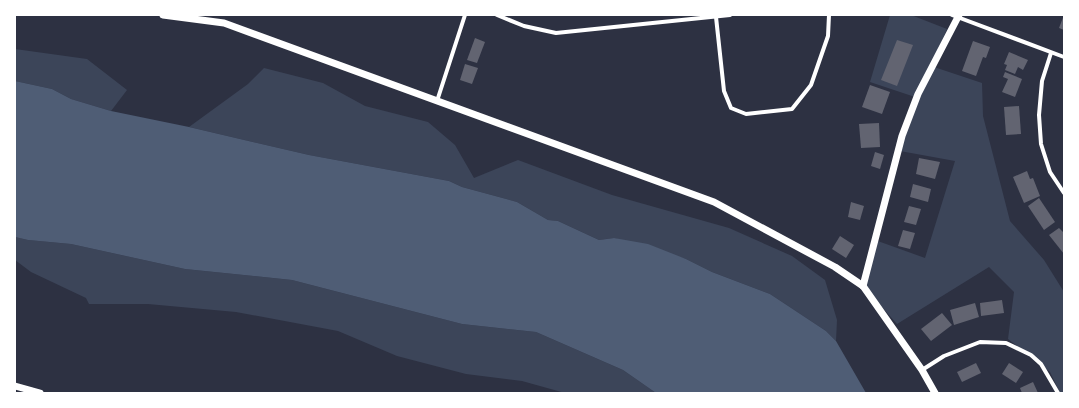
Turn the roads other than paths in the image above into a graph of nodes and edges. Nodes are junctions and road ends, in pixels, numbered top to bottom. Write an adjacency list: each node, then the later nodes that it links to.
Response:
1 (163, 15): 10 (street)
2 (465, 15): 10 (street)
3 (497, 15): 7 (street)
4 (730, 15): 7 (street)
5 (830, 15): 7 (street)
6 (956, 16): 8 (street); 12 (street)
7 (716, 17)
8 (1051, 53): 9 (street); 11 (street)
9 (1064, 57)
10 (437, 101): 12 (street)
11 (1064, 193)
12 (863, 286): 13 (street)
13 (922, 370): 17 (street); 18 (street)
14 (15, 386): 15 (street)
15 (26, 391): 16 (street)
16 (40, 393)
17 (935, 393)
18 (1058, 393)

